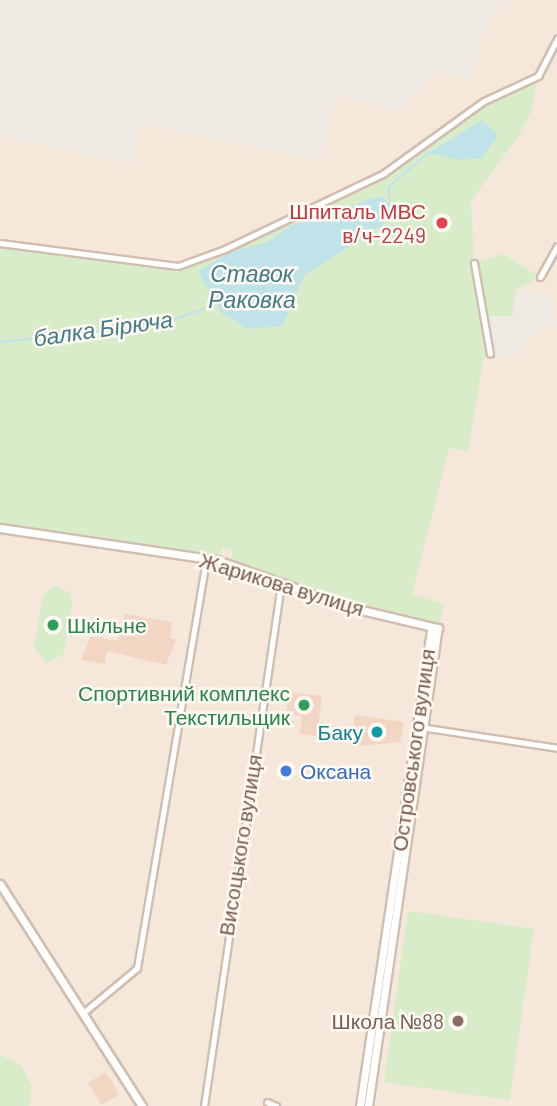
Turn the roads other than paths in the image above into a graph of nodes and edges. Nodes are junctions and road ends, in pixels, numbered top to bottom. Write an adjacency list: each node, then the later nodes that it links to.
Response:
1 (557, 39): 2 (street)
2 (0, 243)
3 (557, 246): 5 (street)
4 (474, 264): 6 (street)
5 (540, 277)
6 (490, 354)
7 (0, 528): 8 (street, Жарикова вулиця)
8 (206, 558): 9 (street, Жарикова вулиця); 14 (street)
9 (281, 584): 10 (street, Жарикова вулиця); 17 (street, Висоцького вулиця)
10 (438, 628): 11 (street, Островського вулиця); 19 (street, Островського вулиця)
11 (427, 728): 12 (street); 20 (street, Островського вулиця)
12 (557, 748)
13 (0, 884): 14 (street)
14 (83, 1013): 16 (street)
15 (267, 1102): 18 (street)
16 (142, 1106)
17 (204, 1106)
18 (276, 1106)
19 (359, 1106)
20 (368, 1106)

